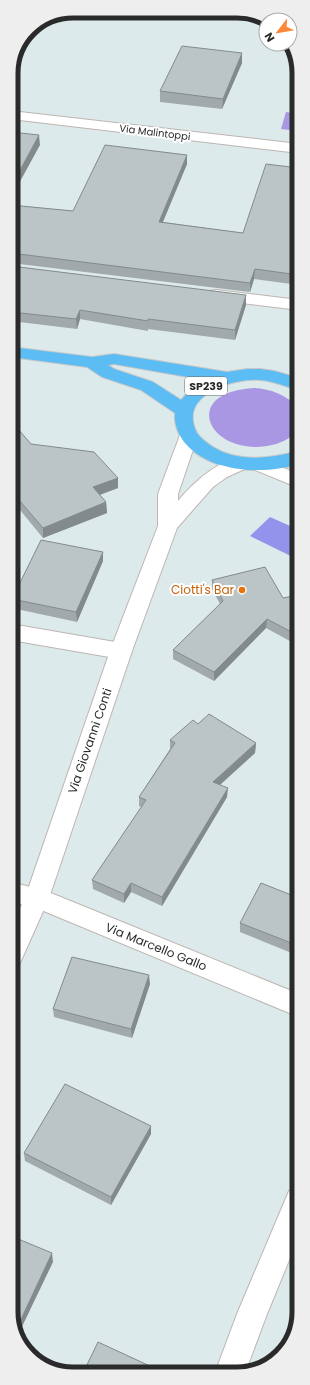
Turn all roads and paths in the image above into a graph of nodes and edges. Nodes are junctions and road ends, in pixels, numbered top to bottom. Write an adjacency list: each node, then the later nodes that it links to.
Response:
1 (18, 115): 2 (street, Via Malintoppi)
2 (292, 148)
3 (198, 292): 4 (street)
4 (292, 304)
5 (18, 353): 6 (main road, SP239)
6 (92, 362): 7 (main road, SP239); 9 (main road, SP239)
7 (228, 378): 8 (main road, SP239); 9 (main road, SP239)
8 (290, 379)
9 (185, 411): 10 (main road, SP239)
10 (190, 435): 12 (main road); 14 (street, Via Giovanni Conti)
11 (292, 459): 12 (main road)
12 (251, 464): 13 (street); 14 (street, Via Giovanni Conti)
13 (292, 479)
14 (168, 526): 16 (street, Via Giovanni Conti)
15 (18, 633): 16 (street)
16 (121, 651): 18 (street, Via Giovanni Conti)
17 (18, 894): 18 (street, Via Marcello Gallo)
18 (37, 898): 19 (street, Via Giovanni Conti); 20 (street, Via Marcello Gallo)
19 (18, 940)
20 (292, 1003)
21 (292, 1218): 22 (street)
22 (232, 1367)

